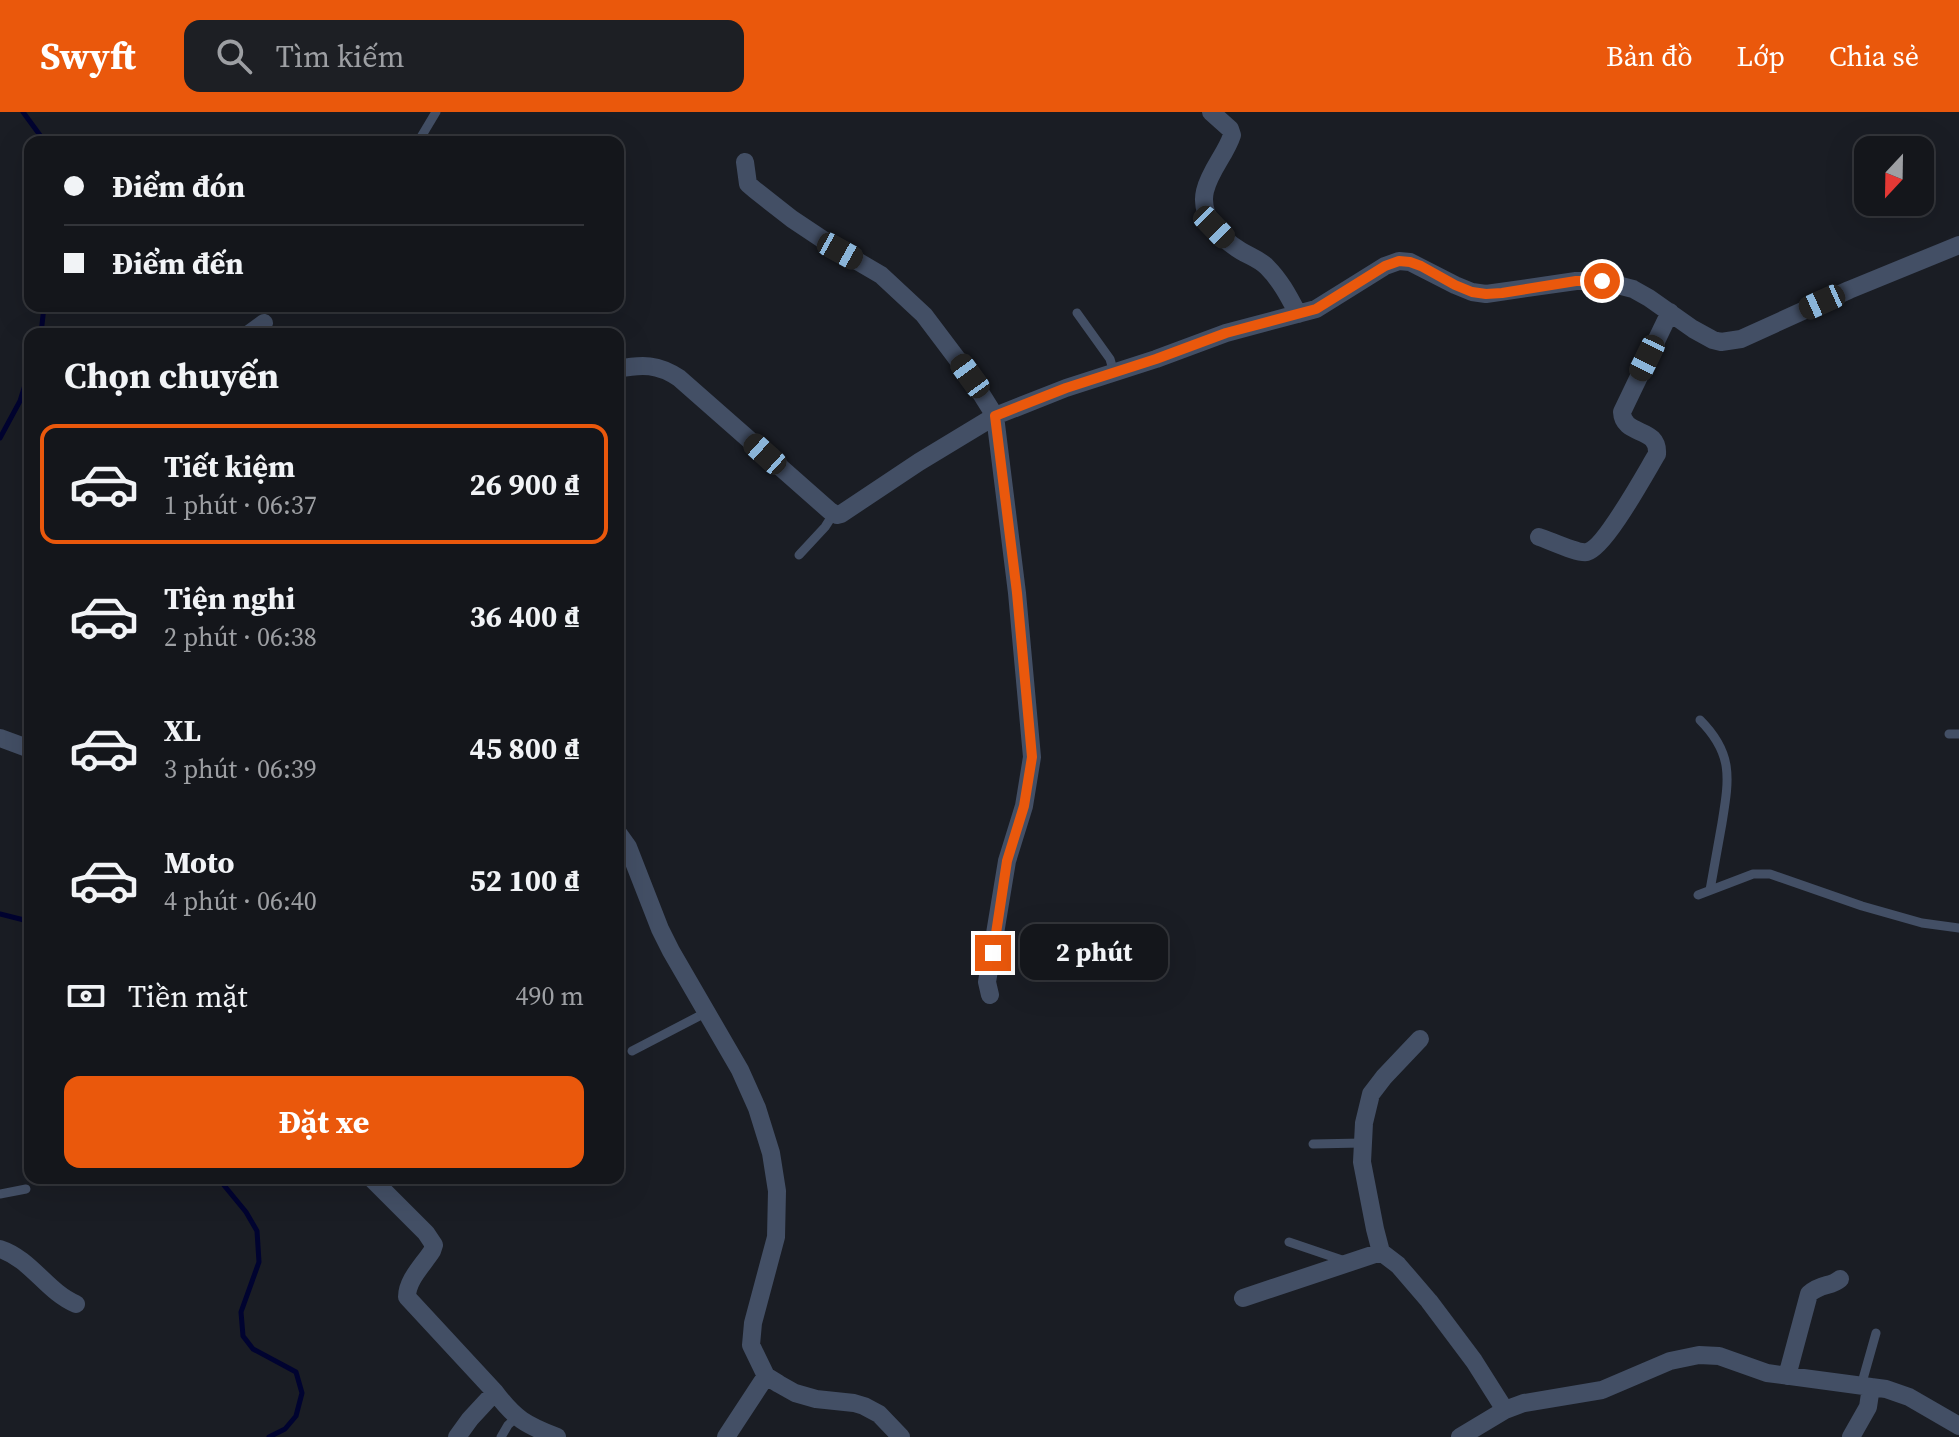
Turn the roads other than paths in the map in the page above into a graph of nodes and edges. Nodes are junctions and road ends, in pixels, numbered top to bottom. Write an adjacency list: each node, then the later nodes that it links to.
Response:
1 (436, 112): 3 (lane)
2 (1211, 112): 8 (street)
3 (422, 136)
4 (745, 162): 11 (street)
5 (1959, 245): 6 (street)
6 (1670, 312): 8 (street); 13 (street)
7 (1077, 313): 10 (lane)
8 (1298, 314): 10 (street)
9 (624, 368): 12 (street)
10 (1114, 373): 11 (street)
11 (995, 416): 12 (street); 22 (street)
12 (834, 513): 14 (lane)
13 (1539, 537)
14 (799, 555)
15 (1700, 720): 19 (lane)
16 (0, 738): 17 (street)
17 (24, 747)
18 (624, 841): 23 (street)
19 (1710, 890): 20 (lane); 21 (lane)
20 (1698, 895)
21 (1959, 928)
22 (990, 995)
23 (707, 1012): 25 (lane); 39 (street)
24 (1420, 1039): 26 (street)
25 (632, 1051)
26 (1362, 1143): 27 (lane); 33 (street)
27 (1313, 1144)
28 (377, 1184): 42 (street)
29 (26, 1189): 30 (lane)
30 (0, 1194)
31 (1289, 1242): 34 (lane)
32 (0, 1249): 37 (street)
33 (1381, 1252): 34 (street); 43 (street)
34 (1349, 1262): 36 (street)
35 (1840, 1279): 40 (street)
36 (1243, 1298)
37 (76, 1304)
38 (1876, 1333): 41 (lane)
39 (766, 1376): 46 (street); 47 (street)
40 (1787, 1376): 41 (street); 43 (street)
41 (1866, 1386): 45 (street); 53 (street)
42 (495, 1392): 44 (street); 48 (street)
43 (1505, 1410): 52 (street)
44 (517, 1417): 49 (lane); 50 (street)
45 (1959, 1426)
46 (882, 1429): 51 (street)
47 (733, 1435)
48 (457, 1437)
49 (501, 1437)
50 (557, 1437)
51 (901, 1437)
52 (1460, 1437)
53 (1851, 1437)

